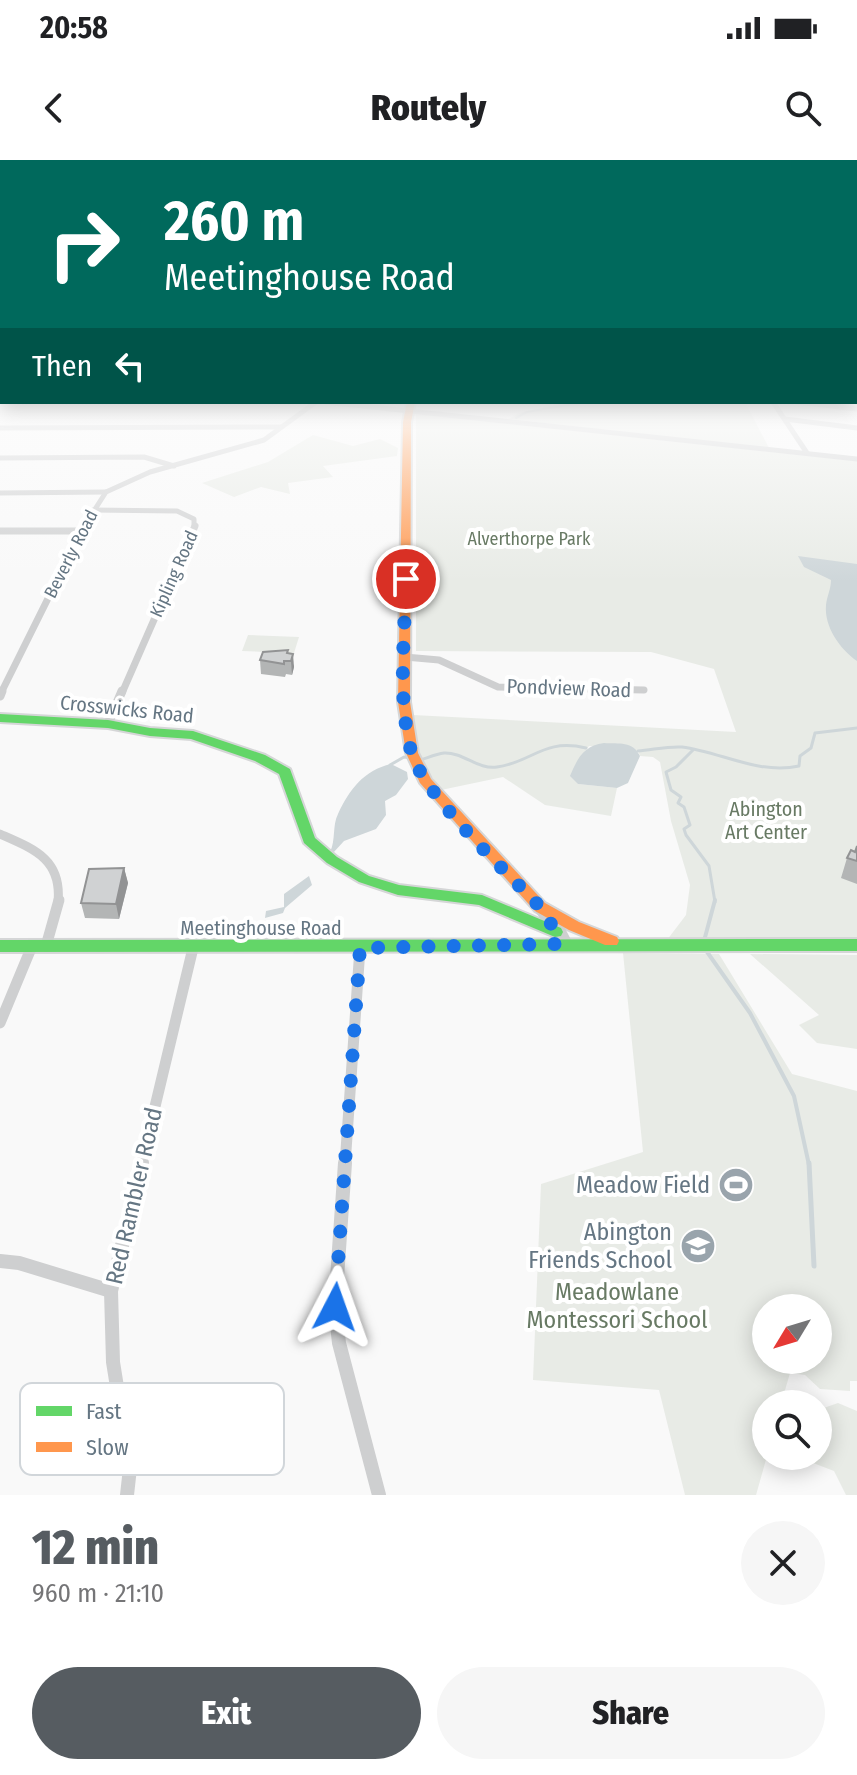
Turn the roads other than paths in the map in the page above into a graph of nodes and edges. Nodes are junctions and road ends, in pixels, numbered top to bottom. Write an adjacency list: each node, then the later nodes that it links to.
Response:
1 (101, 457): 5 (street)
2 (145, 457): 6 (street)
3 (206, 457): 6 (street, Beverly Road)
4 (409, 457): 12 (street)
5 (0, 458)
6 (174, 466): 7 (street, Beverly Road)
7 (106, 492): 8 (street); 9 (street, Beverly Road)
8 (0, 493)
9 (93, 510): 11 (street, Beverly Road); 16 (street, Kipling Road)
10 (0, 531): 11 (street)
11 (81, 531): 14 (street, Beverly Road)
12 (405, 657): 13 (street, Pondview Road); 18 (street)
13 (644, 690)
14 (0, 696)
15 (0, 718): 16 (street, Crosswicks Road)
16 (108, 724): 18 (street, Crosswicks Road)
17 (0, 834): 22 (street)
18 (553, 928): 19 (street, Crosswicks Road); 19 (street, Meetinghouse Road); 24 (street, Meetinghouse Road)
19 (623, 945): 20 (street, Meetinghouse Road)
20 (857, 945)
21 (0, 946): 22 (street, Meetinghouse Road)
22 (39, 946): 23 (street, Meetinghouse Road); 25 (street)
23 (193, 948): 24 (street, Meetinghouse Road); 27 (street, Red Rambler Road)
24 (360, 948): 31 (street)
25 (0, 1023)
26 (0, 1261): 27 (street)
27 (111, 1291): 28 (street, Red Rambler Road)
28 (116, 1383)
29 (129, 1475): 30 (street, Red Rambler Road)
30 (127, 1495)
31 (379, 1495)

